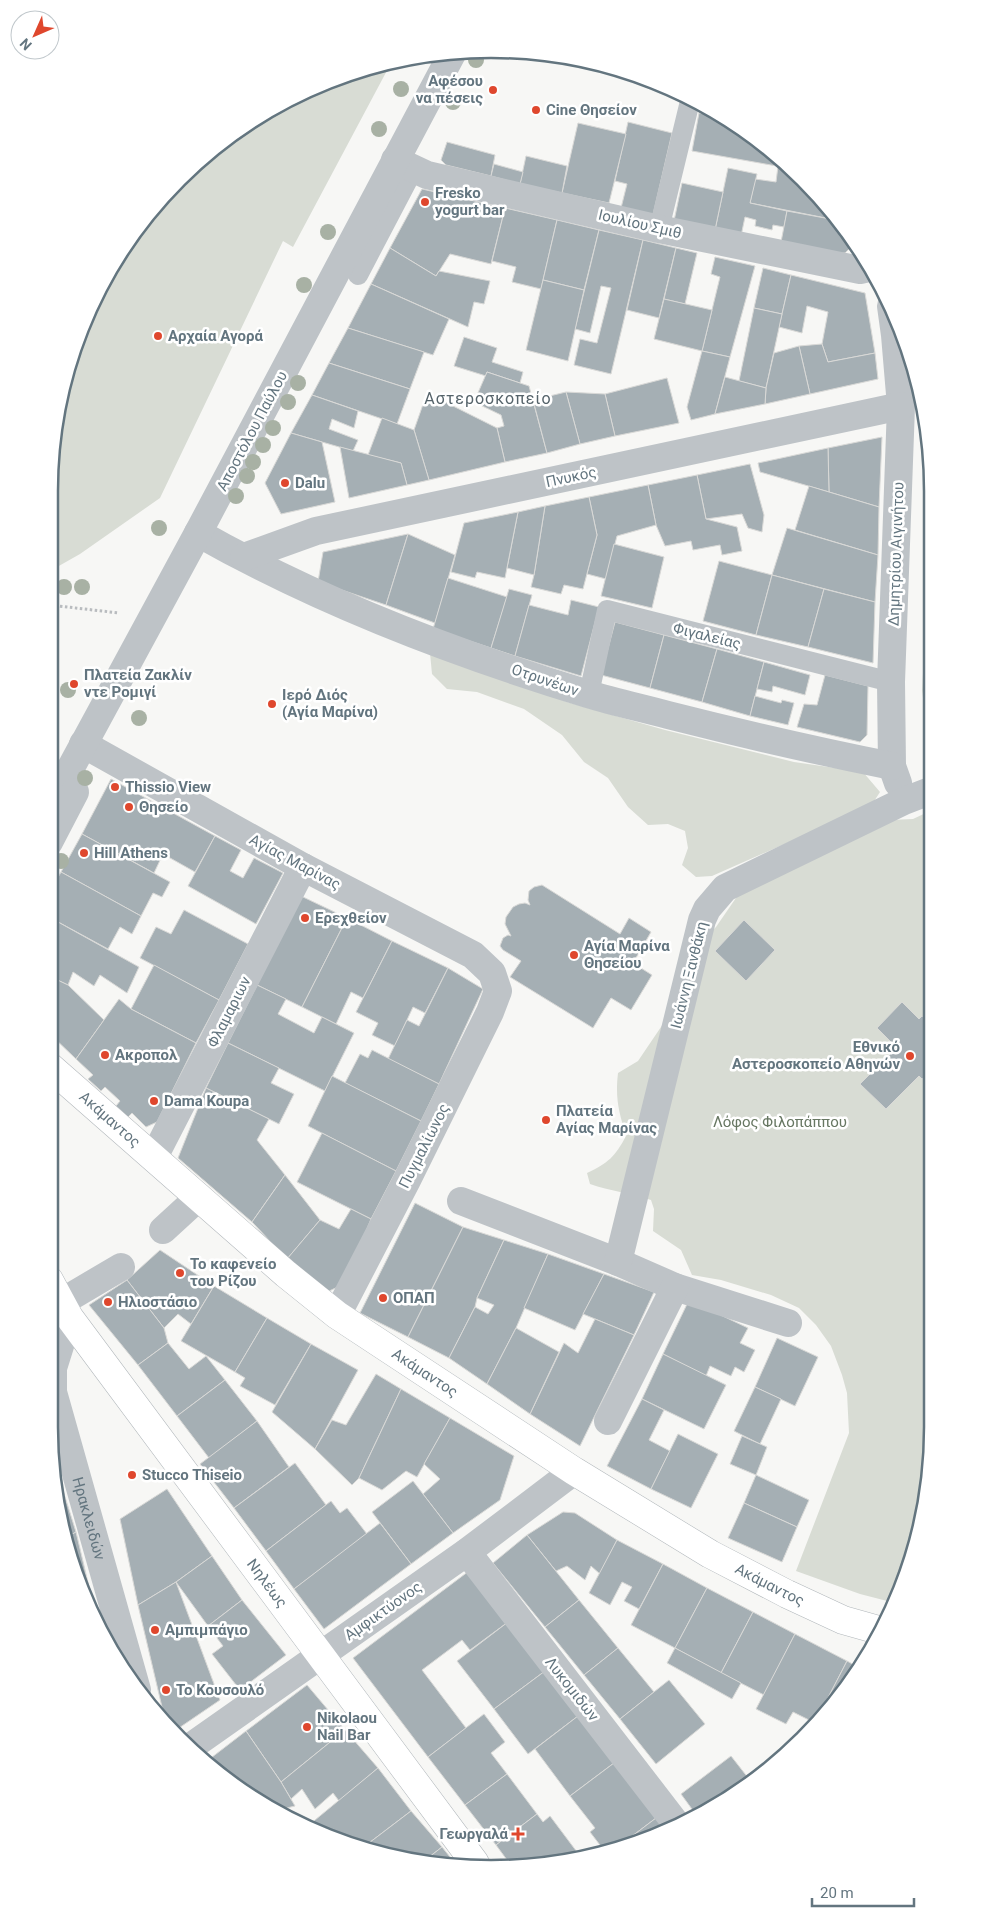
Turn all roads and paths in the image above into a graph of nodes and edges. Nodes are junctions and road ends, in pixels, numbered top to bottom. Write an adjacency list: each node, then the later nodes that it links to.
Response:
1 (450, 59): 3 (street, Αποστόλου Παύλου)
2 (689, 105): 4 (lane)
3 (405, 164): 4 (street, Ιουλίου Σμιθ); 6 (lane); 9 (street, Αποστόλου Παύλου)
4 (659, 229): 5 (street, Ιουλίου Σμιθ)
5 (863, 269)
6 (358, 275)
7 (895, 334): 8 (street, Δημητρίου Αιγινήτου)
8 (901, 406): 10 (street, Πνυκός); 13 (street, Δημητρίου Αιγινήτου)
9 (207, 538): 10 (street, Οτρυνέων); 12 (street, Αποστόλου Παύλου); 15 (street, Αποστόλου Παύλου)
10 (244, 557): 14 (street, Οτρυνέων)
11 (58, 606): 12 (path)
12 (151, 621): 15 (street, Αποστόλου Παύλου)
13 (891, 682): 14 (lane, Φιγαλείας); 16 (street, Δημητρίου Αιγινήτου)
14 (589, 694): 16 (street, Οτρυνέων)
15 (89, 748): 18 (street, Αποστόλου Παύλου); 20 (street, Αποστόλου Παύλου); 21 (street, Αγίας Μαρίνας)
16 (892, 766): 19 (street, Δημητρίου Αιγινήτου)
17 (924, 793): 19 (street, Ιωάννη Ξανθάκη)
18 (58, 794)
19 (904, 801): 28 (street, Ιωάννη Ξανθάκη)
20 (58, 821)
21 (303, 867): 22 (street, Αγίας Μαρίνας); 24 (street, Φλαμαριων)
22 (492, 973): 32 (street, Πυγμαλίωνος)
23 (58, 1074): 24 (street, Ακάμαντος)
24 (154, 1157): 25 (street, Ακάμαντος)
25 (199, 1197): 27 (street); 32 (street, Ακάμαντος)
26 (461, 1201): 28 (street)
27 (163, 1230)
28 (618, 1262): 30 (street)
29 (121, 1267): 31 (street)
30 (675, 1287): 34 (street); 36 (street)
31 (60, 1300): 33 (street, Ηρακλειδών); 42 (street, Νηλέως)
32 (337, 1316): 37 (street, Ακάμαντος)
33 (58, 1319)
34 (788, 1323)
35 (58, 1410): 43 (street, Ηρακλειδών)
36 (608, 1421)
37 (574, 1471): 38 (street, Αμφικτύονος); 39 (street, Ακάμαντος)
38 (467, 1552): 42 (street, Αμφικτύονος); 45 (street, Λυκομιδών)
39 (843, 1620): 40 (street, Ακάμαντος); 41 (street, Ακάμαντος)
40 (874, 1629)
41 (871, 1634)
42 (321, 1655): 44 (street, Αμφικτύονος); 46 (street, Νηλέως)
43 (131, 1667)
44 (195, 1744)
45 (674, 1820)
46 (473, 1860)

